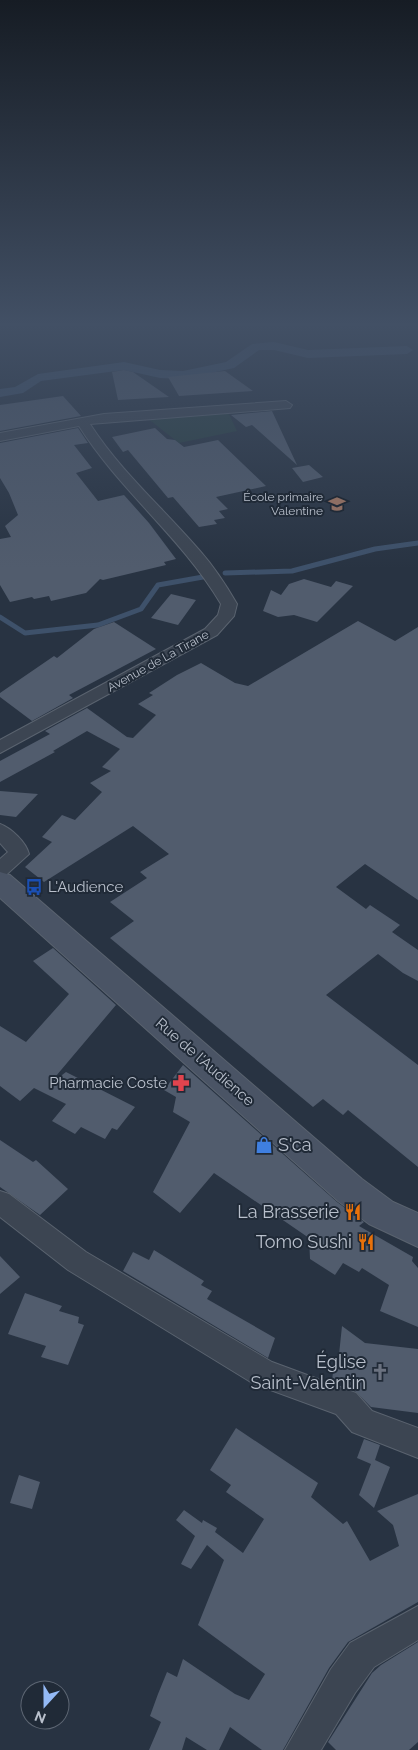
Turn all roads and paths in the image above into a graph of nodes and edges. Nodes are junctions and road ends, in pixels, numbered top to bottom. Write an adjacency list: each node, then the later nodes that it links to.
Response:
1 (277, 406): 2 (street)
2 (82, 421): 3 (street); 4 (street, Avenue de La Tirane)
3 (0, 437)
4 (0, 747)
5 (0, 831): 6 (street)
6 (0, 869)
7 (0, 882): 9 (street, Rue de l'Audience)
8 (0, 1202): 10 (street)
9 (418, 1231)
10 (418, 1443)
11 (418, 1622): 12 (street)
12 (305, 1749)

